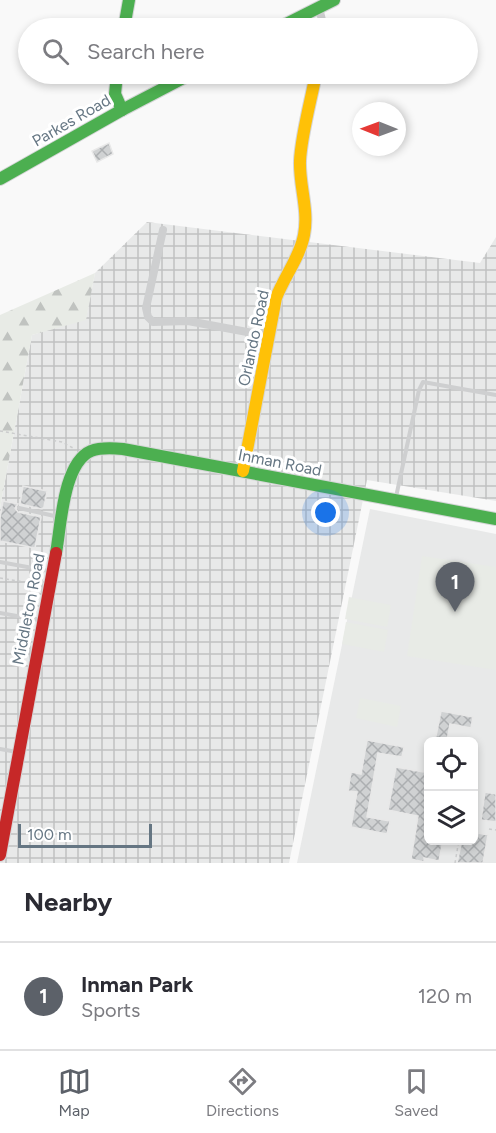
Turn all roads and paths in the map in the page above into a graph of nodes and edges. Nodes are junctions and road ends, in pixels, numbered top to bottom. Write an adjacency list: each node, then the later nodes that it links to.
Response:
1 (126, 0): 4 (street)
2 (334, 0): 3 (street)
3 (319, 8): 5 (street); 6 (street)
4 (125, 18)
5 (298, 18)
6 (322, 18)
7 (116, 84): 10 (street)
8 (172, 84): 10 (street, Parkes Road)
9 (314, 84): 13 (street, Orlando Road)
10 (122, 110): 11 (street, Parkes Road)
11 (0, 179)
12 (163, 230): 13 (street)
13 (268, 336): 17 (street, Orlando Road)
14 (496, 394): 19 (lane)
15 (0, 431): 16 (path)
16 (73, 448)
17 (243, 471): 18 (street, Inman Road); 19 (street, Inman Road)
18 (70, 475): 21 (street, Middleton Road)
19 (395, 500): 22 (street, Inman Road)
20 (19, 508): 21 (lane)
21 (62, 518): 24 (street, Middleton Road)
22 (496, 519)
23 (0, 562): 24 (lane)
24 (52, 572): 28 (street, Middleton Road)
25 (0, 578): 26 (path)
26 (30, 584)
27 (0, 614): 28 (lane)
28 (43, 621): 30 (street, Middleton Road)
29 (0, 749): 30 (lane)
30 (18, 753): 31 (street, Middleton Road)
31 (3, 817): 35 (street, Middleton Road)
32 (489, 829): 33 (path)
33 (496, 830)
34 (458, 845): 36 (path)
35 (0, 855)
36 (455, 863)

